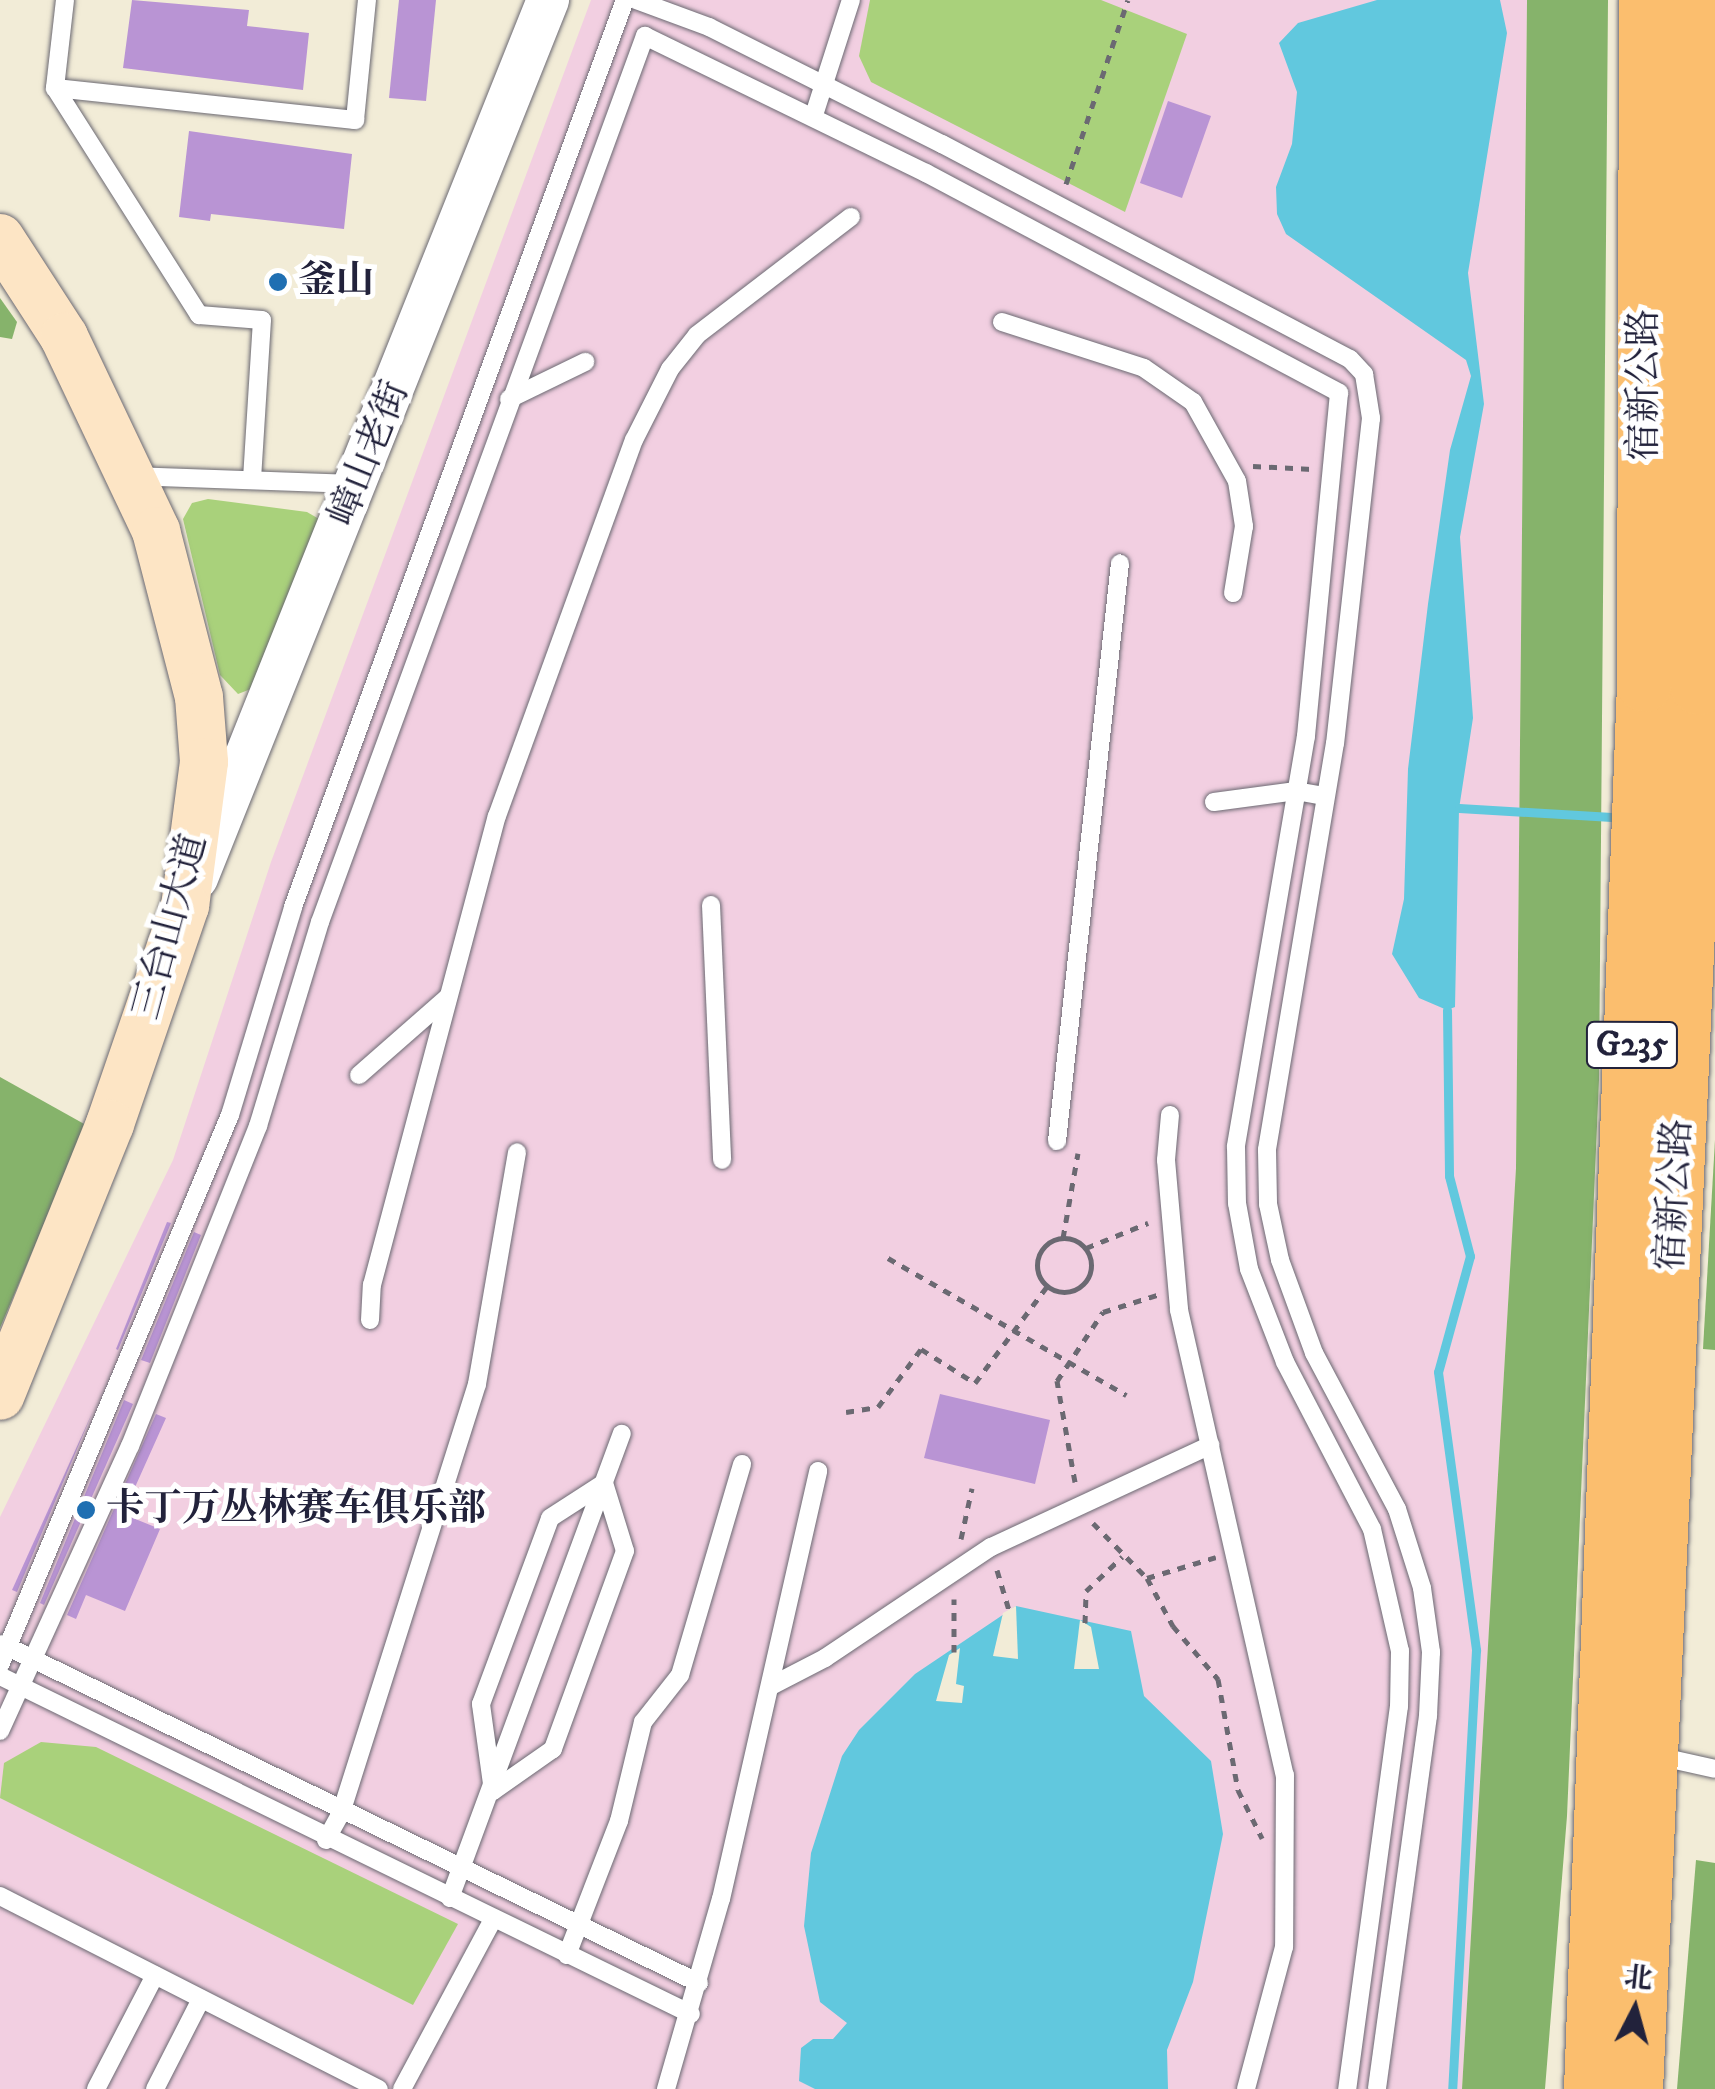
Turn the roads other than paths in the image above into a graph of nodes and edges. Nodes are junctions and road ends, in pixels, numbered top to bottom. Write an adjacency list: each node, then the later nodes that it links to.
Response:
1 (65, 0): 10 (lane)
2 (368, 0): 10 (lane)
3 (548, 0): 19 (street, 嶂山老街)
4 (625, 0): 41 (lane)
5 (636, 0): 9 (lane)
6 (851, 0): 9 (lane)
7 (1646, 0): 71 (highway, 宿新公路 / G235)
8 (1701, 0): 20 (highway, 宿新公路 / G235)
9 (824, 85): 11 (lane); 24 (lane)
10 (56, 88): 18 (lane)
11 (814, 115): 16 (lane); 23 (lane)
12 (851, 217): 28 (lane)
13 (0, 238): 17 (main road, 三台山大道)
14 (1002, 322): 22 (lane)
15 (585, 362): 16 (lane)
16 (510, 399): 42 (lane)
17 (132, 476): 18 (lane); 27 (main road, 三台山大道)
18 (252, 478): 19 (lane)
19 (359, 484): 27 (street, 嶂山老街)
20 (1707, 520): 48 (highway, 宿新公路 / G235)
21 (1120, 564): 31 (lane)
22 (1233, 593)
23 (1296, 791): 24 (lane); 25 (lane); 69 (lane)
24 (1325, 796): 70 (lane)
25 (1214, 802)
26 (711, 905): 33 (lane)
27 (185, 906): 35 (main road, 三台山大道)
28 (448, 997): 29 (lane); 34 (lane)
29 (359, 1075)
30 (1170, 1115): 37 (lane)
31 (1057, 1141)
32 (518, 1152): 51 (lane)
33 (722, 1160)
34 (370, 1320)
35 (0, 1396)
36 (622, 1434): 40 (lane)
37 (1212, 1445): 45 (lane); 68 (lane)
38 (742, 1464): 57 (lane)
39 (818, 1471): 45 (lane)
40 (604, 1483): 50 (lane); 50 (lane); 50 (lane)
41 (4, 1645): 42 (lane); 43 (lane)
42 (36, 1661): 46 (lane); 51 (lane)
43 (0, 1665)
44 (0, 1676): 46 (lane)
45 (771, 1686): 60 (lane)
46 (22, 1687): 47 (lane); 52 (lane)
47 (0, 1731)
48 (1650, 1754): 49 (lane); 72 (highway, 宿新公路 / G235)
49 (1715, 1769)
50 (493, 1791): 53 (lane)
51 (341, 1814): 52 (lane); 53 (lane)
52 (326, 1840): 54 (lane)
53 (464, 1872): 54 (lane); 57 (lane)
54 (450, 1898): 56 (lane)
55 (2, 1902): 59 (lane)
56 (493, 1919): 58 (lane); 66 (lane)
57 (579, 1926): 58 (lane); 60 (lane)
58 (567, 1955): 62 (lane)
59 (155, 1975): 61 (lane); 63 (lane)
60 (698, 1983): 62 (lane)
61 (201, 1998): 64 (lane); 65 (lane)
62 (690, 2014): 67 (lane)
63 (96, 2089)
64 (155, 2089)
65 (379, 2089)
66 (402, 2089)
67 (666, 2089)
68 (1246, 2089)
69 (1347, 2089)
70 (1377, 2089)
71 (1591, 2089)
72 (1635, 2089)

